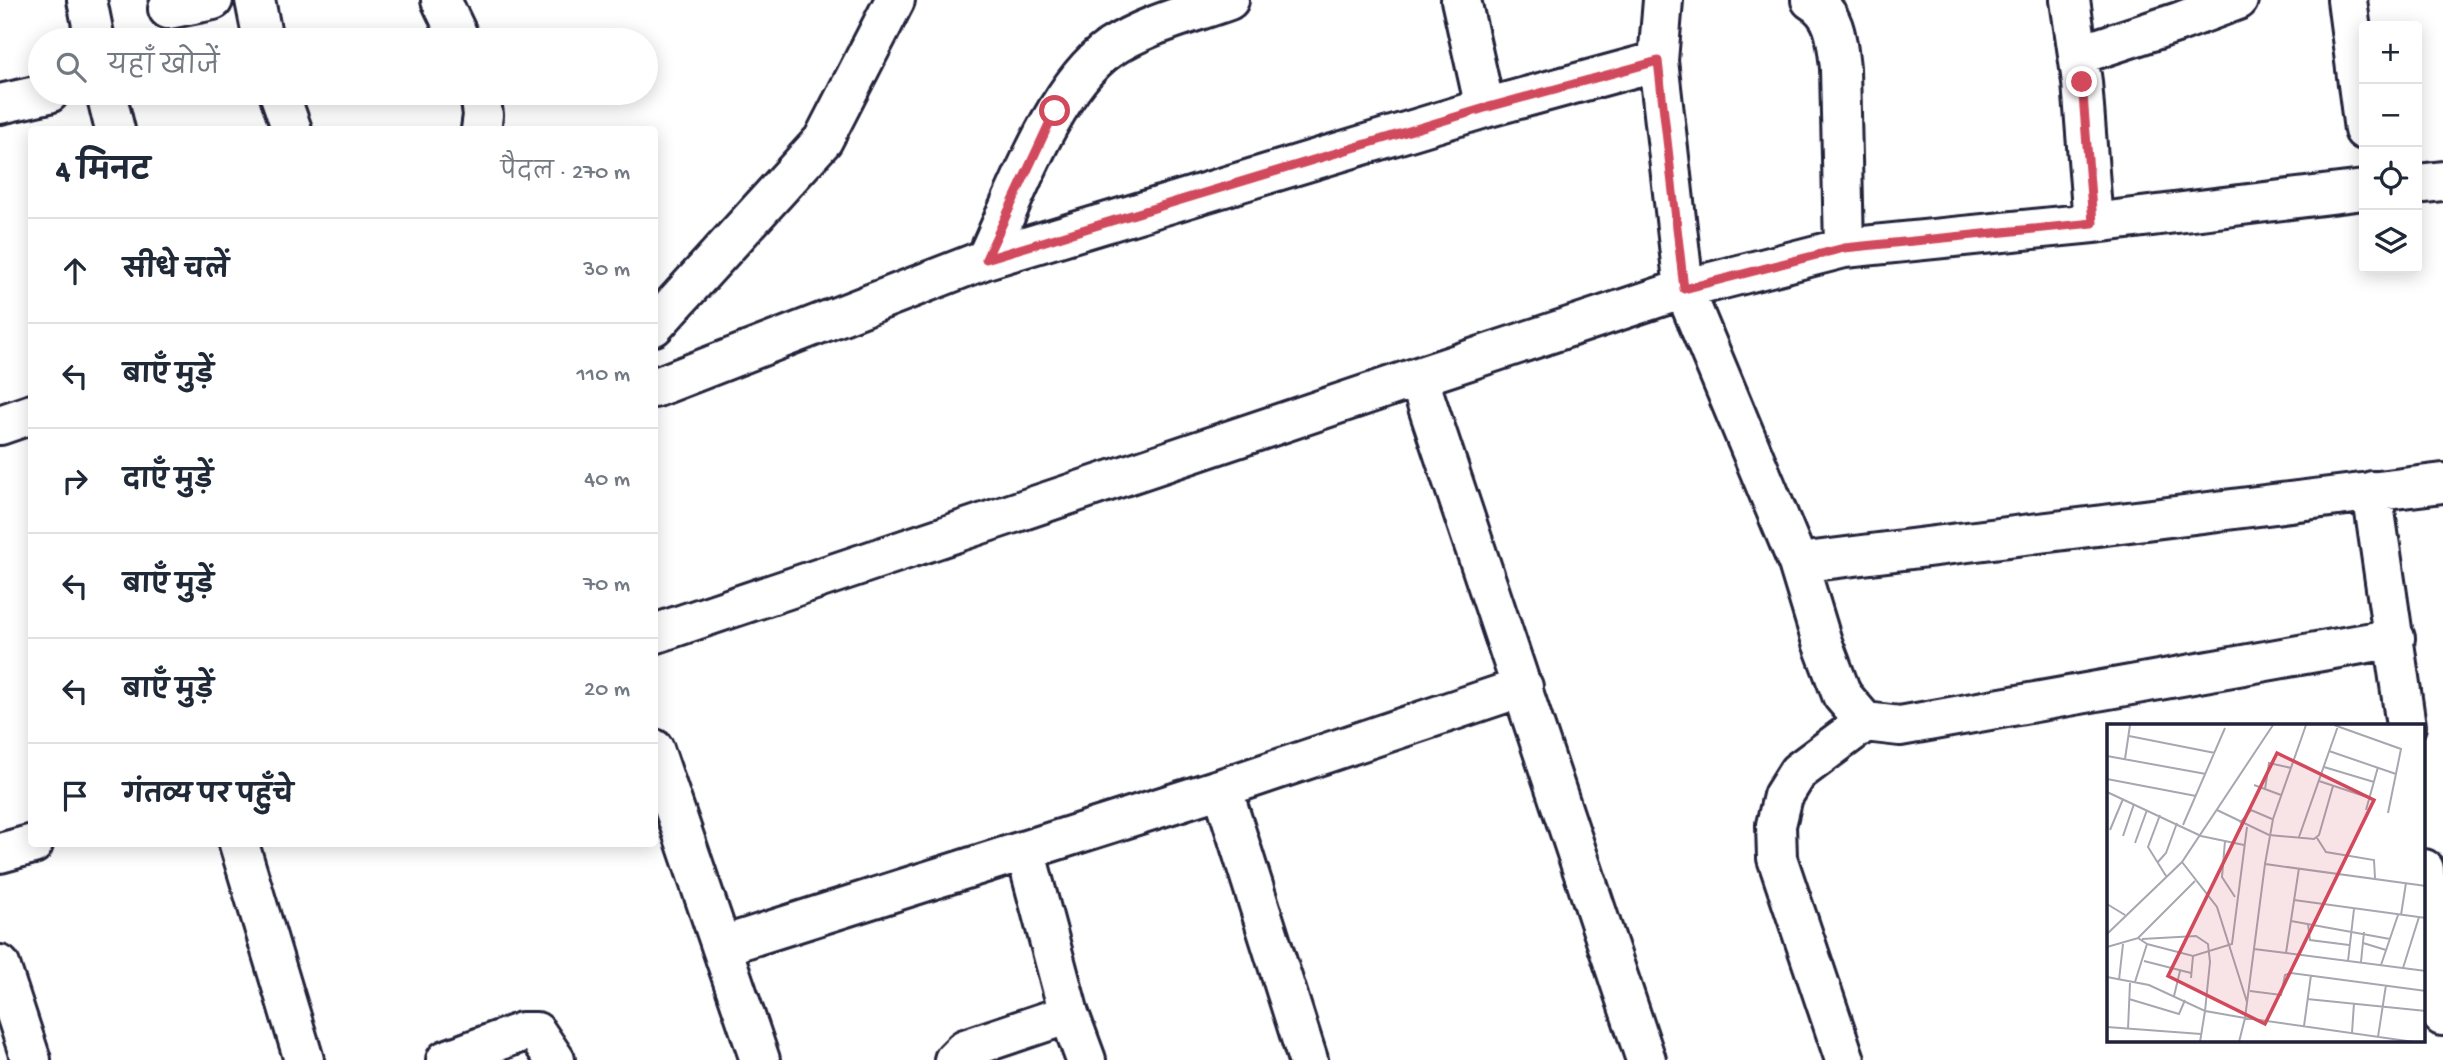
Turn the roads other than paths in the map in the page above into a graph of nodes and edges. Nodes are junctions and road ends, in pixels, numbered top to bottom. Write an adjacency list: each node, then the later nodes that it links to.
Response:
1 (87, 0): 14 (street)
2 (213, 0): 13 (street)
3 (255, 0): 15 (street)
4 (441, 0): 16 (street)
5 (895, 0): 36 (street)
6 (1229, 0): 34 (street)
7 (1461, 0): 25 (street)
8 (1663, 0): 18 (street)
9 (1811, 0): 33 (street)
10 (2070, 0): 17 (street)
11 (2238, 0): 17 (street)
12 (2347, 0): 19 (street)
13 (168, 9)
14 (93, 28)
15 (261, 28)
16 (454, 28)
17 (2078, 55): 32 (street)
18 (1658, 61): 25 (street); 35 (street)
19 (2359, 92)
20 (28, 98): 21 (street)
21 (0, 104)
22 (109, 105): 26 (street)
23 (283, 105): 27 (street)
24 (482, 105): 28 (street)
25 (1485, 108): 34 (street)
26 (113, 126)
27 (291, 126)
28 (482, 126)
29 (2443, 181): 30 (street)
30 (2422, 183)
31 (2359, 191): 32 (street)
32 (2093, 223): 33 (street)
33 (1844, 248): 35 (street)
34 (986, 259): 38 (street)
35 (1684, 289): 37 (street); 43 (street)
36 (658, 322)
37 (1418, 377): 44 (street); 46 (street)
38 (658, 386)
39 (28, 415): 40 (street)
40 (0, 425)
41 (2443, 483): 42 (street)
42 (2372, 491): 43 (street); 45 (street)
43 (1798, 563): 47 (street)
44 (658, 633)
45 (2395, 638): 47 (street); 48 (street)
46 (1523, 687): 50 (street); 68 (street)
47 (1865, 722): 69 (street)
48 (2406, 724)
49 (658, 761): 56 (street)
50 (1222, 789): 53 (street); 67 (street)
51 (28, 845): 54 (street)
52 (240, 847): 61 (street)
53 (1025, 850): 56 (street); 58 (street)
54 (0, 853)
55 (2426, 884): 59 (street)
56 (722, 946): 64 (street)
57 (0, 965): 60 (street)
58 (1069, 1014): 65 (street); 66 (street)
59 (2443, 1016)
60 (31, 1060)
61 (304, 1060)
62 (446, 1060): 63 (street)
63 (555, 1060)
64 (760, 1060)
65 (954, 1060)
66 (1086, 1060)
67 (1308, 1060)
68 (1646, 1060)
69 (1845, 1060)

